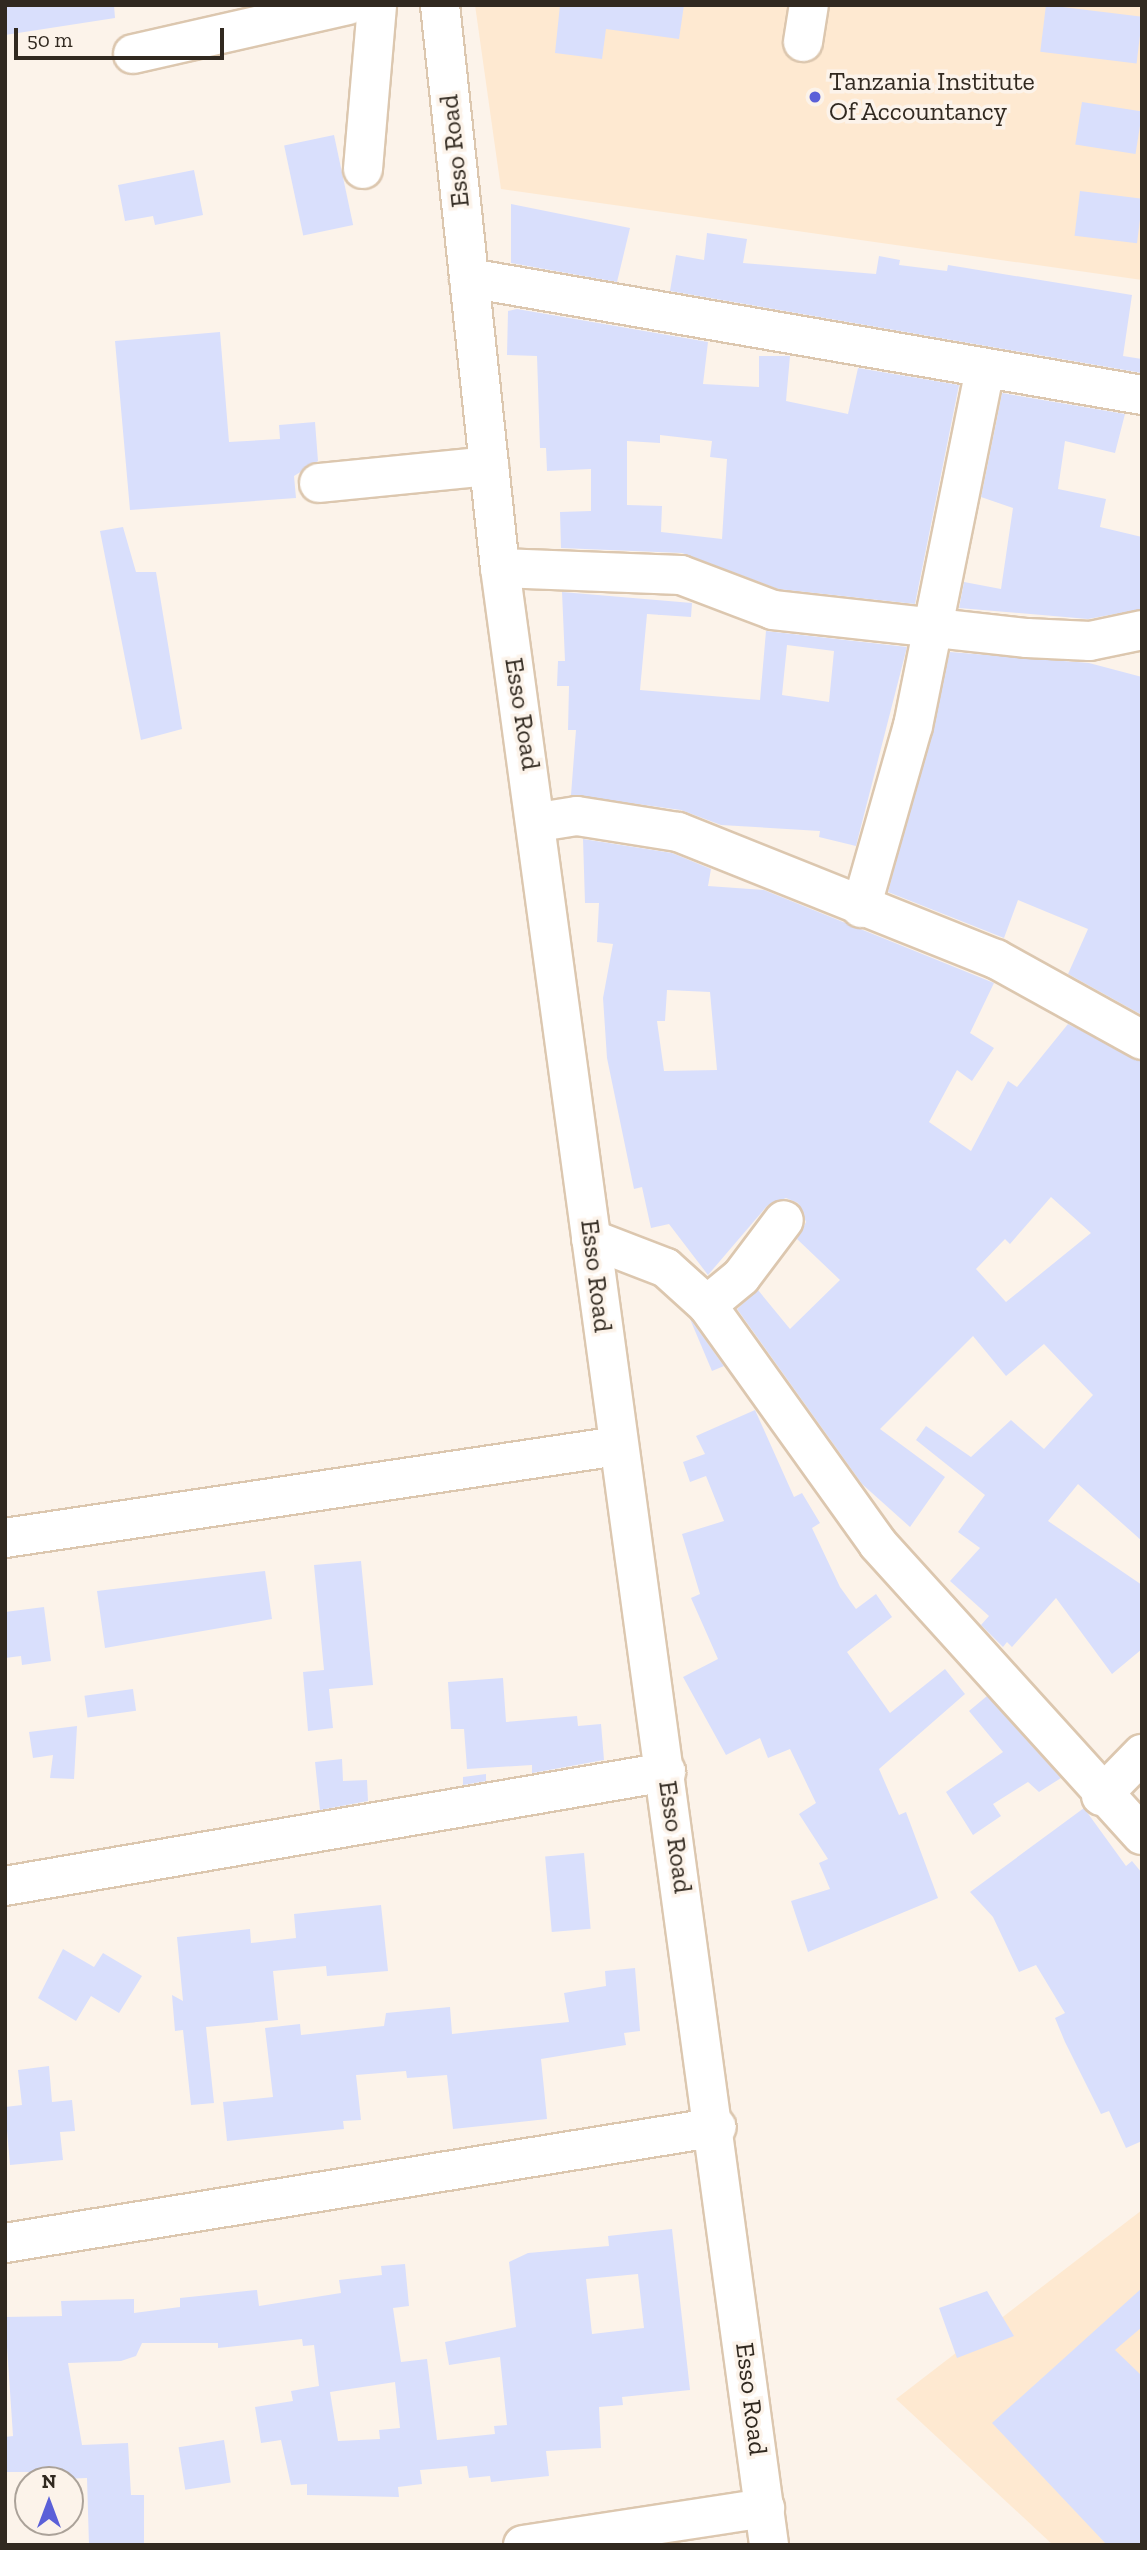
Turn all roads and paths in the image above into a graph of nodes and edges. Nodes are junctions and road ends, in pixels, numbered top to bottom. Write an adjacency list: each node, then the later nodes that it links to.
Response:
1 (348, 5): 4 (street)
2 (377, 5): 5 (street)
3 (440, 5): 6 (street, Esso Road)
4 (132, 54)
5 (363, 169)
6 (469, 278): 7 (street); 9 (street, Esso Road)
7 (985, 369): 8 (street); 12 (street)
8 (1142, 395)
9 (489, 466): 10 (street); 11 (street, Esso Road)
10 (319, 482)
11 (500, 568): 12 (street); 14 (street, Esso Road)
12 (935, 624): 13 (street); 15 (street)
13 (1142, 630)
14 (539, 822): 15 (street); 18 (street, Esso Road)
15 (861, 908): 16 (street)
16 (1142, 1040)
17 (783, 1220): 19 (street)
18 (591, 1239): 19 (street); 20 (street, Esso Road)
19 (706, 1305): 24 (street)
20 (618, 1446): 21 (street); 23 (street, Esso Road)
21 (5, 1538)
22 (1142, 1754): 24 (street)
23 (666, 1772): 26 (street); 27 (street, Esso Road)
24 (1101, 1796): 25 (street)
25 (1142, 1835)
26 (5, 1886)
27 (717, 2127): 28 (street); 29 (street, Esso Road)
28 (5, 2243)
29 (767, 2526): 30 (street)
30 (523, 2545)

